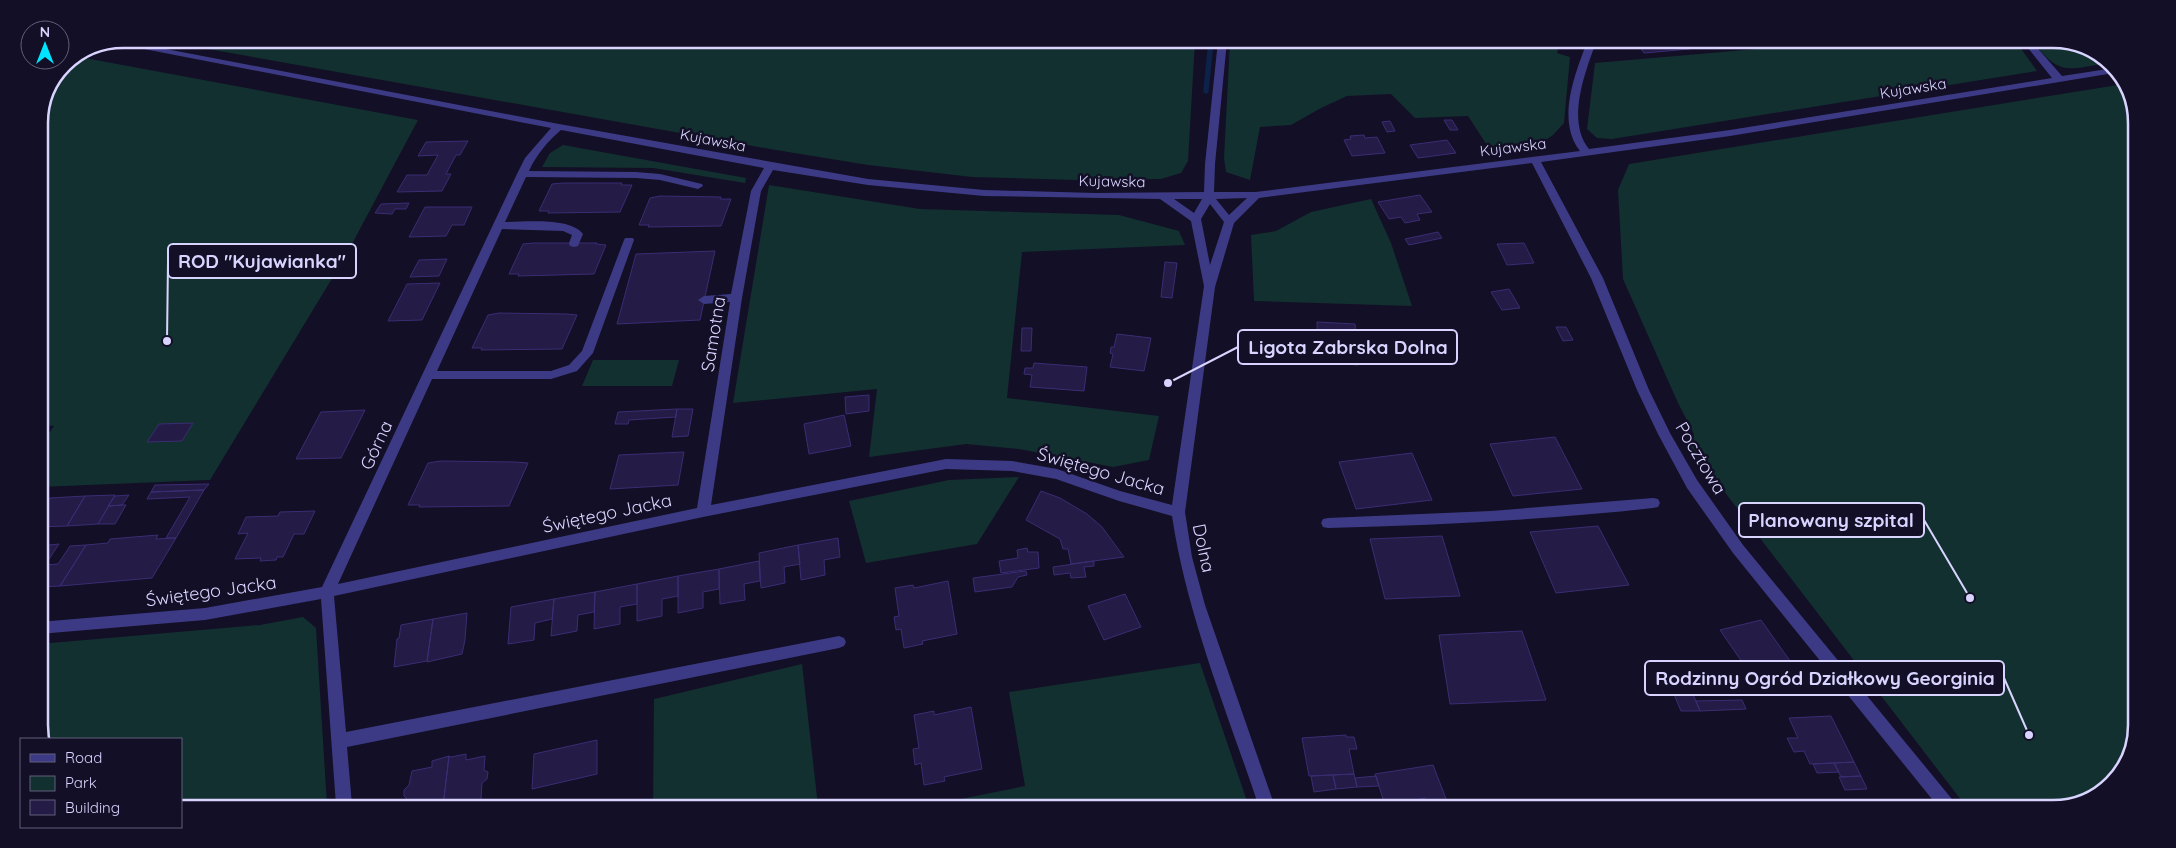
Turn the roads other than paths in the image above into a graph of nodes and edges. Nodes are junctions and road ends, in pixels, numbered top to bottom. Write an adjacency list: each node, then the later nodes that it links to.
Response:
1 (148, 48): 7 (street, Kujawska)
2 (1221, 48): 15 (street)
3 (1590, 48): 8 (street)
4 (2032, 48): 6 (street)
5 (2107, 71): 6 (street, Kujawska)
6 (2059, 79): 8 (street, Kujawska)
7 (559, 127): 10 (street, Kujawska); 11 (street, Górna)
8 (1587, 153): 9 (street, Kujawska)
9 (1535, 160): 13 (street, Kujawska); 35 (street, Pocztowa)
10 (770, 166): 14 (street, Kujawska); 22 (street, Samotna)
11 (522, 174): 12 (street); 18 (street, Górna)
12 (698, 186)
13 (1256, 194): 15 (street, Kujawska); 17 (street, Dolna)
14 (1163, 196): 15 (street, Kujawska); 16 (street)
15 (1210, 196): 16 (street); 17 (street)
16 (1196, 219): 21 (street, Dolna)
17 (1229, 222): 21 (street, Dolna)
18 (498, 226): 20 (street); 24 (street, Górna)
19 (629, 240): 24 (street)
20 (574, 242)
21 (1209, 287): 27 (street, Dolna)
22 (736, 298): 23 (street); 26 (street, Samotna)
23 (704, 300)
24 (428, 374): 29 (street, Górna)
25 (1653, 503): 28 (street)
26 (703, 512): 27 (street, Świętego Jacka); 29 (street, Świętego Jacka)
27 (1178, 512): 34 (street, Dolna)
28 (1328, 523)
29 (327, 592): 30 (street, Świętego Jacka); 32 (street, Górna)
30 (48, 627)
31 (839, 642): 32 (street)
32 (339, 741): 33 (street, Górna)
33 (344, 800)
34 (1265, 800)
35 (1943, 800)

